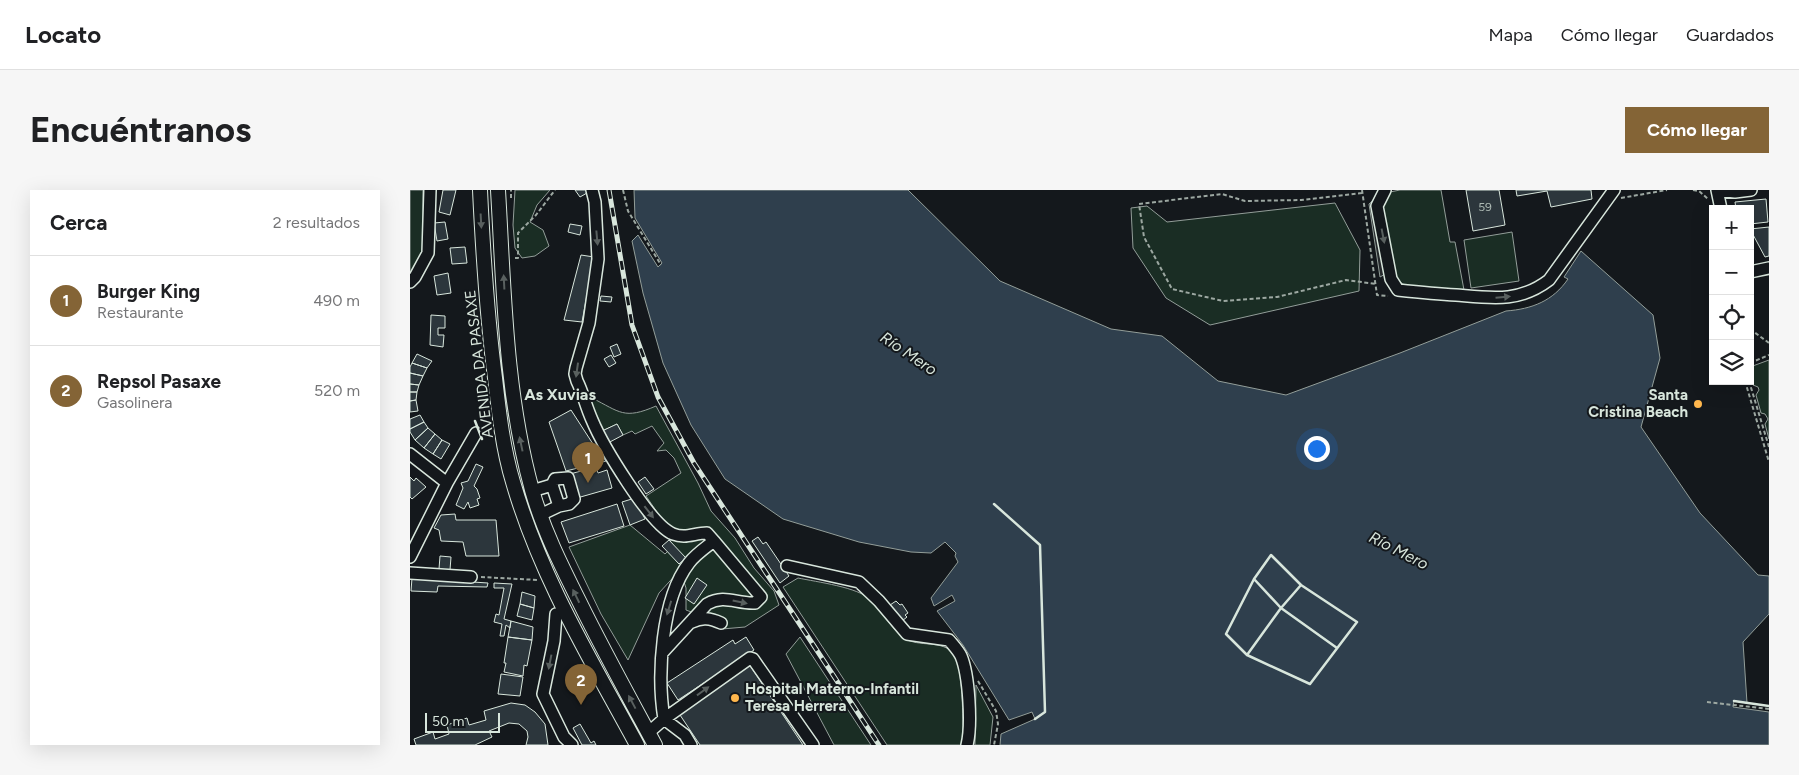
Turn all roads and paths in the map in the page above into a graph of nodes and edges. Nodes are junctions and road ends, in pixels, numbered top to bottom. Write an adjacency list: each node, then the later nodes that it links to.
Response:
1 (430, 190): 20 (street)
2 (480, 190): 25 (main road, AVENIDA DA PASAXE, one-way to 25)
3 (555, 190): 16 (path)
4 (592, 190): 41 (street, one-way to 41)
5 (623, 190): 17 (path)
6 (1385, 190): 13 (street, one-way to 13)
7 (1667, 190): 13 (path)
8 (1693, 190): 14 (path)
9 (1718, 190): 10 (street); 15 (street)
10 (1751, 190)
11 (1362, 192): 21 (path); 21 (path)
12 (499, 194): 38 (main road, AVENIDA DA PASAXE, one-way to 12)
13 (1617, 194)
14 (1715, 205)
15 (1716, 205)
16 (515, 258)
17 (661, 265)
18 (1769, 268): 19 (street)
19 (1754, 271)
20 (410, 282)
21 (1376, 284): 22 (path)
22 (1397, 296)
23 (1754, 333): 24 (path)
24 (1769, 343)
25 (492, 353): 46 (main road); 58 (main road, AVENIDA DA PASAXE)
26 (1769, 355): 27 (path)
27 (1754, 362)
28 (1746, 385): 32 (path)
29 (1750, 385): 31 (path)
30 (476, 433): 36 (street)
31 (1768, 438): 32 (path); 33 (path)
32 (1763, 441): 35 (path)
33 (1769, 447)
34 (410, 454): 36 (street)
35 (1769, 462)
36 (447, 483): 42 (street)
37 (552, 485): 38 (street); 39 (street); 39 (street)
38 (532, 491): 40 (main road, AVENIDA DA PASAXE)
39 (559, 506): 40 (street)
40 (540, 514): 55 (main road, AVENIDA DA PASAXE, one-way to 40)
41 (714, 541): 49 (street, one-way to 41); 50 (street, one-way to 50)
42 (410, 557)
43 (787, 566): 51 (street)
44 (410, 573): 45 (street)
45 (471, 577): 46 (path)
46 (541, 580): 47 (main road)
47 (556, 614): 56 (street, one-way to 56); 57 (main road)
48 (721, 623): 49 (street)
49 (689, 624): 50 (street)
50 (662, 653): 54 (street)
51 (967, 673): 61 (street); 62 (path)
52 (1707, 702): 53 (path)
53 (1769, 709)
54 (664, 719): 55 (street, AVENIDA DA PASAXE); 59 (street); 60 (street, AVENIDA DA PASAXE, one-way to 60)
55 (652, 739)
56 (572, 745)
57 (628, 745)
58 (637, 745)
59 (691, 745)
60 (813, 745)
61 (967, 745)
62 (994, 745)

